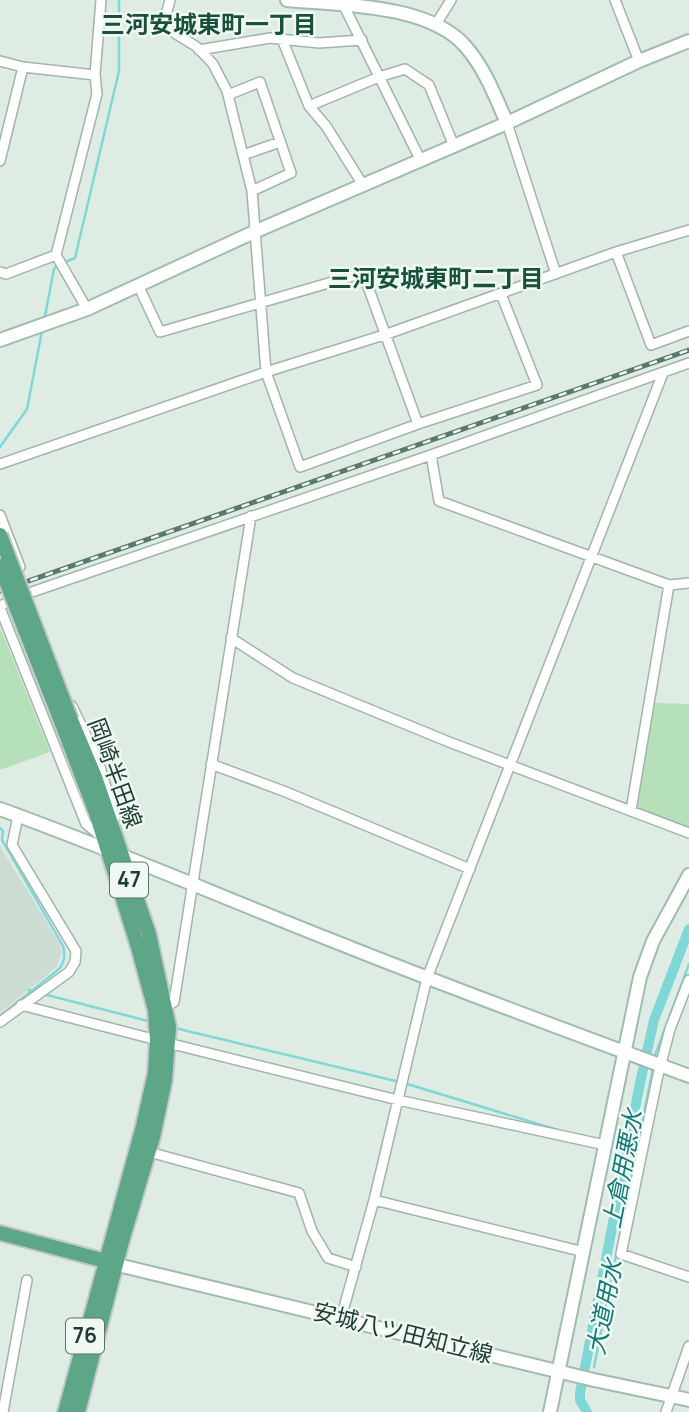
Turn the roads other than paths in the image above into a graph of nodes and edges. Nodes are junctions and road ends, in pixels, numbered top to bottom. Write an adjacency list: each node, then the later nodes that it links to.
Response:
1 (101, 0): 16 (street)
2 (170, 0): 12 (street)
3 (287, 0): 4 (street)
4 (295, 0): 7 (street)
5 (451, 0): 8 (street)
6 (615, 0): 14 (street)
7 (344, 6): 8 (street); 10 (street)
8 (436, 24): 20 (street)
9 (282, 39): 10 (street); 12 (street); 19 (street)
10 (362, 40): 17 (street)
11 (689, 41): 14 (street)
12 (199, 50): 18 (street)
13 (0, 61): 15 (street)
14 (639, 61): 20 (street)
15 (23, 67): 16 (street); 24 (street)
16 (95, 75): 31 (street)
17 (379, 77): 19 (street); 22 (street); 25 (street)
18 (228, 95): 21 (street); 23 (street)
19 (309, 106): 26 (street)
20 (507, 123): 22 (street); 33 (street)
21 (280, 142): 23 (street); 27 (street)
22 (454, 146): 25 (street)
23 (243, 155): 27 (street)
24 (0, 161)
25 (421, 161): 26 (street)
26 (363, 185): 29 (street)
27 (252, 191): 29 (street)
28 (689, 230): 30 (street)
29 (254, 232): 34 (street); 36 (street)
30 (616, 252): 33 (street); 38 (street)
31 (56, 255): 32 (street); 37 (street)
32 (0, 272)
33 (556, 274): 35 (street)
34 (138, 285): 36 (street); 37 (street)
35 (501, 294): 39 (street); 44 (street)
36 (259, 304): 39 (street); 42 (street)
37 (87, 309): 40 (street)
38 (689, 331)
39 (387, 334): 42 (street); 44 (street)
40 (0, 340)
41 (689, 363): 43 (street)
42 (266, 372): 44 (street); 46 (street)
43 (663, 373): 45 (street); 50 (street)
44 (418, 424)
45 (431, 455): 48 (street); 50 (street)
46 (0, 464)
47 (0, 515): 52 (street)
48 (251, 516): 55 (street); 57 (street)
49 (0, 535): 58 (main road, 岡崎半田線 / 47, bridge)
50 (591, 559): 54 (street); 60 (street)
51 (0, 566): 58 (main road, 岡崎半田線 / 47, bridge)
52 (0, 574)
53 (689, 583): 54 (street)
54 (669, 585): 62 (street)
55 (29, 593): 56 (street); 65 (street)
56 (0, 607): 65 (street)
57 (231, 638): 59 (street); 60 (street)
58 (66, 721): 65 (main road, 岡崎半田線 / 47)
59 (211, 764): 66 (street); 68 (street)
60 (511, 765): 62 (street); 66 (street)
61 (0, 809): 63 (street)
62 (631, 810): 64 (street)
63 (18, 816): 65 (street); 71 (street)
64 (689, 833)
65 (110, 843): 68 (street); 72 (main road, 岡崎半田線 / 47); 74 (main road, 岡崎半田線 / 47)
66 (470, 869): 69 (street)
67 (689, 875): 75 (street)
68 (192, 885): 69 (street); 72 (street)
69 (427, 978): 75 (street); 78 (street)
70 (689, 980): 76 (street)
71 (21, 1005): 73 (street); 74 (street)
72 (166, 1007): 74 (main road, 岡崎半田線 / 47)
73 (0, 1022)
74 (163, 1042): 78 (street); 80 (main road, 岡崎半田線 / 47); 84 (main road, 岡崎半田線 / 47)
75 (630, 1053): 76 (street); 79 (street)
76 (659, 1064): 77 (street); 86 (street)
77 (689, 1076)
78 (398, 1100): 79 (street); 81 (street)
79 (605, 1145): 83 (street)
80 (149, 1152): 84 (main road, 岡崎半田線 / 47); 85 (street)
81 (374, 1200): 83 (street); 85 (street)
82 (0, 1233): 84 (main road)
83 (584, 1252): 90 (street)
84 (111, 1263): 88 (street, 安城八ツ田知立線); 94 (main road, 76); 95 (main road, 76)
85 (356, 1267): 88 (street)
86 (689, 1277)
87 (27, 1280): 93 (street)
88 (341, 1318): 90 (street, 安城八ツ田知立線)
89 (689, 1346): 91 (street)
90 (559, 1371): 91 (street, 安城八ツ田知立線); 96 (street)
91 (670, 1396): 92 (street, 安城八ツ田知立線); 97 (street)
92 (689, 1400)
93 (3, 1412)
94 (65, 1412)
95 (78, 1412)
96 (550, 1412)
97 (666, 1412)

